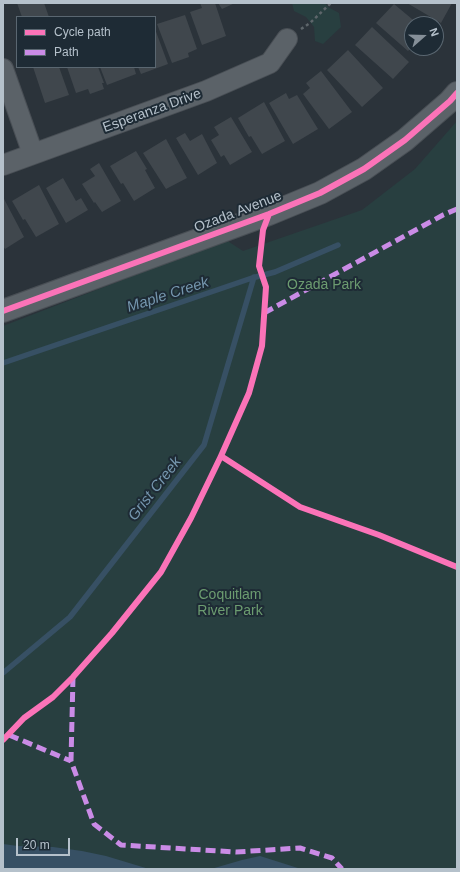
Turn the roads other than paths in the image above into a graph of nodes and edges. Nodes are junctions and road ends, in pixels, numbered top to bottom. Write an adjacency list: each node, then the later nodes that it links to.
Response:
1 (288, 39): 4 (street, Esperanza Drive)
2 (3, 69): 4 (street)
3 (457, 93): 6 (street, Ozada Avenue)
4 (33, 154): 5 (street, Esperanza Drive)
5 (3, 165)
6 (3, 311)

